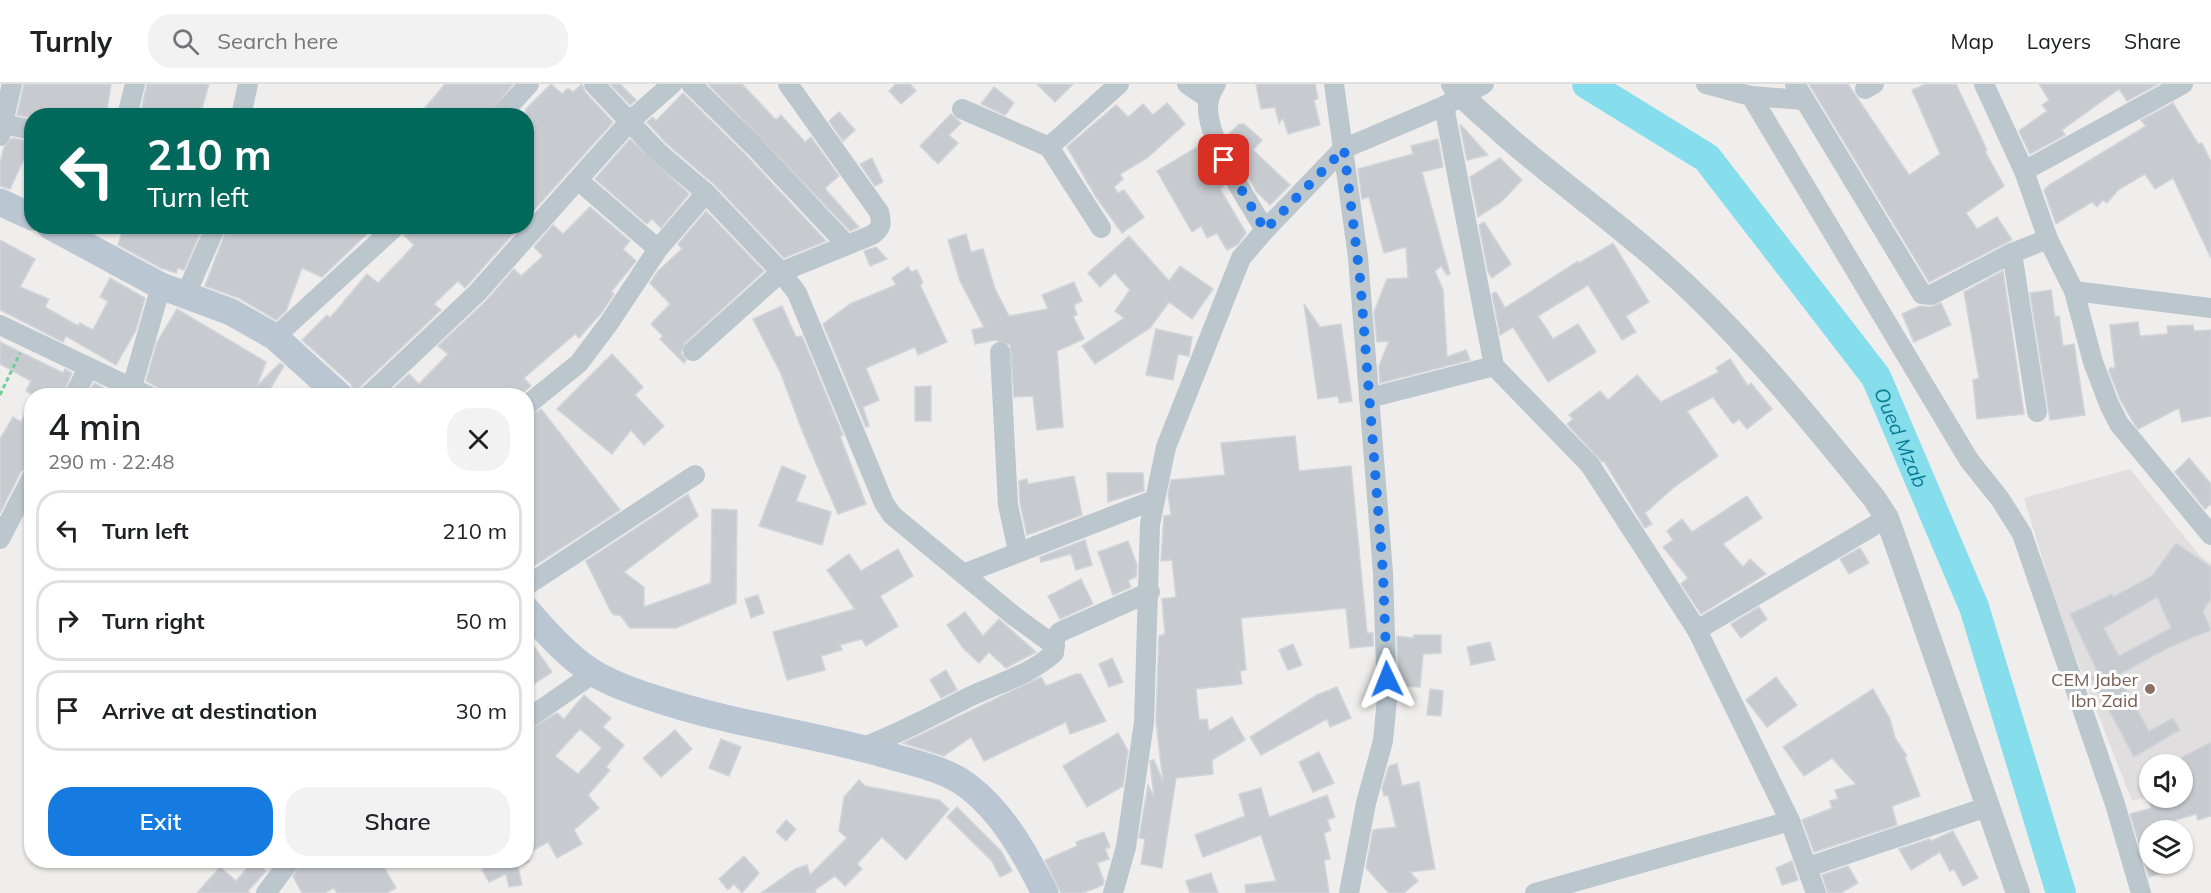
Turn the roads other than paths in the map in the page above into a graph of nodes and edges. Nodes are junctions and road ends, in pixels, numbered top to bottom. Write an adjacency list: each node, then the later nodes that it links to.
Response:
1 (12, 84): 24 (street)
2 (135, 84): 19 (street)
3 (248, 84): 20 (street)
4 (529, 84): 21 (street)
5 (594, 84): 23 (street)
6 (672, 84): 23 (street)
7 (691, 84): 41 (street)
8 (788, 84): 41 (street)
9 (1119, 84): 26 (street)
10 (1188, 84): 15 (street)
11 (1334, 84): 27 (street)
12 (1706, 84): 18 (street)
13 (1984, 84): 28 (street)
14 (2183, 84): 28 (street)
15 (1212, 92): 35 (street)
16 (1463, 92): 27 (street); 52 (street); 65 (street)
17 (1799, 92): 18 (street); 43 (street)
18 (1750, 96): 89 (street)
19 (130, 108)
20 (243, 108)
21 (507, 108)
22 (962, 109): 26 (street)
23 (630, 121): 29 (street); 30 (street)
24 (2, 130): 25 (street)
25 (24, 130)
26 (1049, 147): 33 (street)
27 (1344, 149): 35 (street); 59 (street)
28 (2024, 171): 40 (street)
29 (579, 181): 34 (street); 42 (street)
30 (706, 192): 42 (street); 44 (street)
31 (2, 209): 32 (main road)
32 (24, 215)
33 (1101, 228)
34 (534, 230)
35 (1265, 230): 64 (street)
36 (66, 234): 45 (main road)
37 (211, 234): 45 (street)
38 (387, 234): 49 (street)
39 (531, 234): 58 (street)
40 (2048, 240): 43 (street); 46 (street)
41 (846, 244): 44 (street)
42 (658, 249): 60 (street)
43 (2012, 253): 61 (street)
44 (781, 272): 50 (street); 69 (street)
45 (174, 290): 49 (main road); 56 (street)
46 (2074, 291): 47 (street); 66 (street)
47 (2211, 308)
48 (0, 326): 53 (street)
49 (275, 337): 57 (main road)
50 (693, 351)
51 (1000, 352): 68 (street)
52 (1494, 366): 59 (street); 73 (street)
53 (88, 368): 54 (street); 55 (street)
54 (78, 388)
55 (134, 388)
56 (142, 388)
57 (330, 388)
58 (376, 388)
59 (1369, 398): 85 (street)
60 (534, 400)
61 (2037, 412)
62 (695, 475): 70 (street)
63 (24, 492): 67 (street)
64 (1154, 500): 68 (street); 71 (street)
65 (1887, 519): 73 (street); 78 (street)
66 (2211, 535)
67 (0, 539)
68 (1018, 551): 69 (street)
69 (963, 574): 74 (street)
70 (534, 581)
71 (1150, 592): 74 (street); 84 (street)
72 (534, 617): 75 (main road)
73 (1696, 630): 79 (street)
74 (1055, 646): 77 (street)
75 (594, 673): 76 (street); 77 (main road)
76 (534, 714)
77 (861, 748): 83 (main road)
78 (1987, 807): 80 (street); 88 (street)
79 (1790, 821): 80 (street); 86 (street)
80 (1808, 867): 87 (street)
81 (285, 868): 82 (street)
82 (266, 893)
83 (1045, 893)
84 (1113, 893)
85 (1349, 893)
86 (1535, 893)
87 (1816, 893)
88 (2018, 893)
89 (2141, 893)

